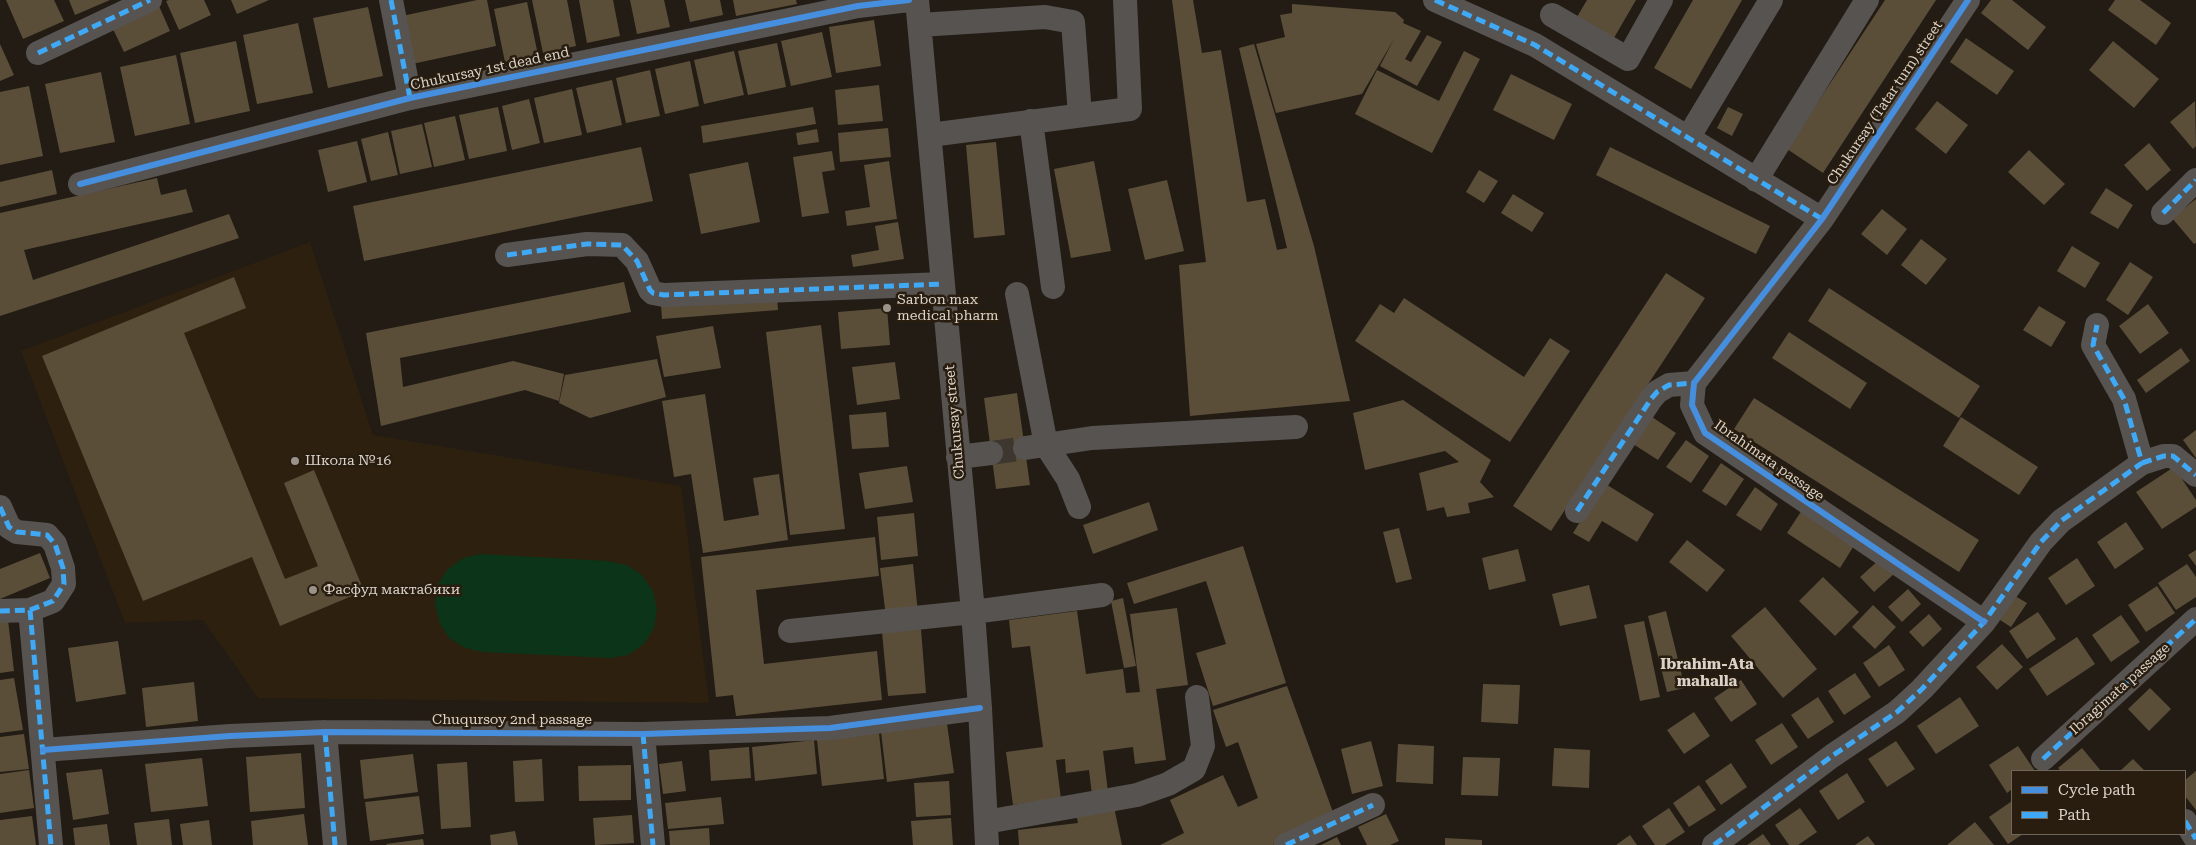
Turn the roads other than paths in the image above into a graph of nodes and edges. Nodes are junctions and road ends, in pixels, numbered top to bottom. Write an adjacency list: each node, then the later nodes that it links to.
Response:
1 (150, 0): 14 (street)
2 (390, 0): 15 (street)
3 (909, 0): 15 (street, Chukursay 1st dead end)
4 (918, 0): 12 (street, Chukursay street)
5 (1125, 0): 16 (street)
6 (1434, 0): 13 (street)
7 (1661, 0): 11 (street)
8 (1771, 0): 19 (street)
9 (1867, 0): 20 (street)
10 (1968, 0): 24 (street, Chukursay (Tatar turn) street)
11 (1556, 7): 13 (street)
12 (920, 25): 16 (street); 18 (street, Chukursay street)
13 (1535, 45): 19 (street)
14 (38, 53)
15 (410, 98): 22 (street, Chukursay 1st dead end)
16 (1080, 115): 17 (street)
17 (1031, 121): 18 (street); 27 (street)
18 (930, 135): 26 (street, Chukursay street)
19 (1688, 138): 20 (street)
20 (1756, 180): 24 (street)
21 (2196, 180): 23 (street)
22 (80, 184)
23 (2163, 213)
24 (1822, 219): 30 (street)
25 (507, 255): 26 (street)
26 (942, 284): 34 (street, Chukursay street)
27 (1053, 287)
28 (1017, 294): 32 (street)
29 (2097, 325): 35 (street)
30 (1694, 383): 39 (street); 45 (street, Ibrahimаta passage)
31 (1296, 427): 32 (street)
32 (1035, 447): 37 (street)
33 (991, 453): 34 (street)
34 (958, 457): 43 (street, Chukursay street)
35 (2142, 464): 36 (street); 45 (street)
36 (2196, 475)
37 (1079, 506)
38 (0, 507): 41 (street)
39 (1577, 511)
40 (1102, 595): 43 (street)
41 (30, 610): 42 (street); 51 (street)
42 (0, 611)
43 (972, 612): 46 (street); 48 (street, Chukursay street)
44 (2196, 619): 52 (street, Ibragimаta passage)
45 (1984, 622): 62 (street)
46 (790, 631)
47 (1198, 698): 54 (street)
48 (980, 708): 50 (street, Chuqursoy 2nd passage); 54 (street, Chukursay street)
49 (325, 732): 50 (street, Chuqursoy 2nd passage); 51 (street, Chuqursoy 2nd passage); 58 (street)
50 (643, 734): 59 (street)
51 (42, 750): 57 (street)
52 (2043, 759)
53 (1373, 805): 61 (street)
54 (986, 822): 60 (street, Chukursay street)
55 (2186, 823): 56 (street)
56 (2196, 839)
57 (51, 845)
58 (335, 845)
59 (653, 845)
60 (987, 845)
61 (1286, 845)
62 (1714, 845)

